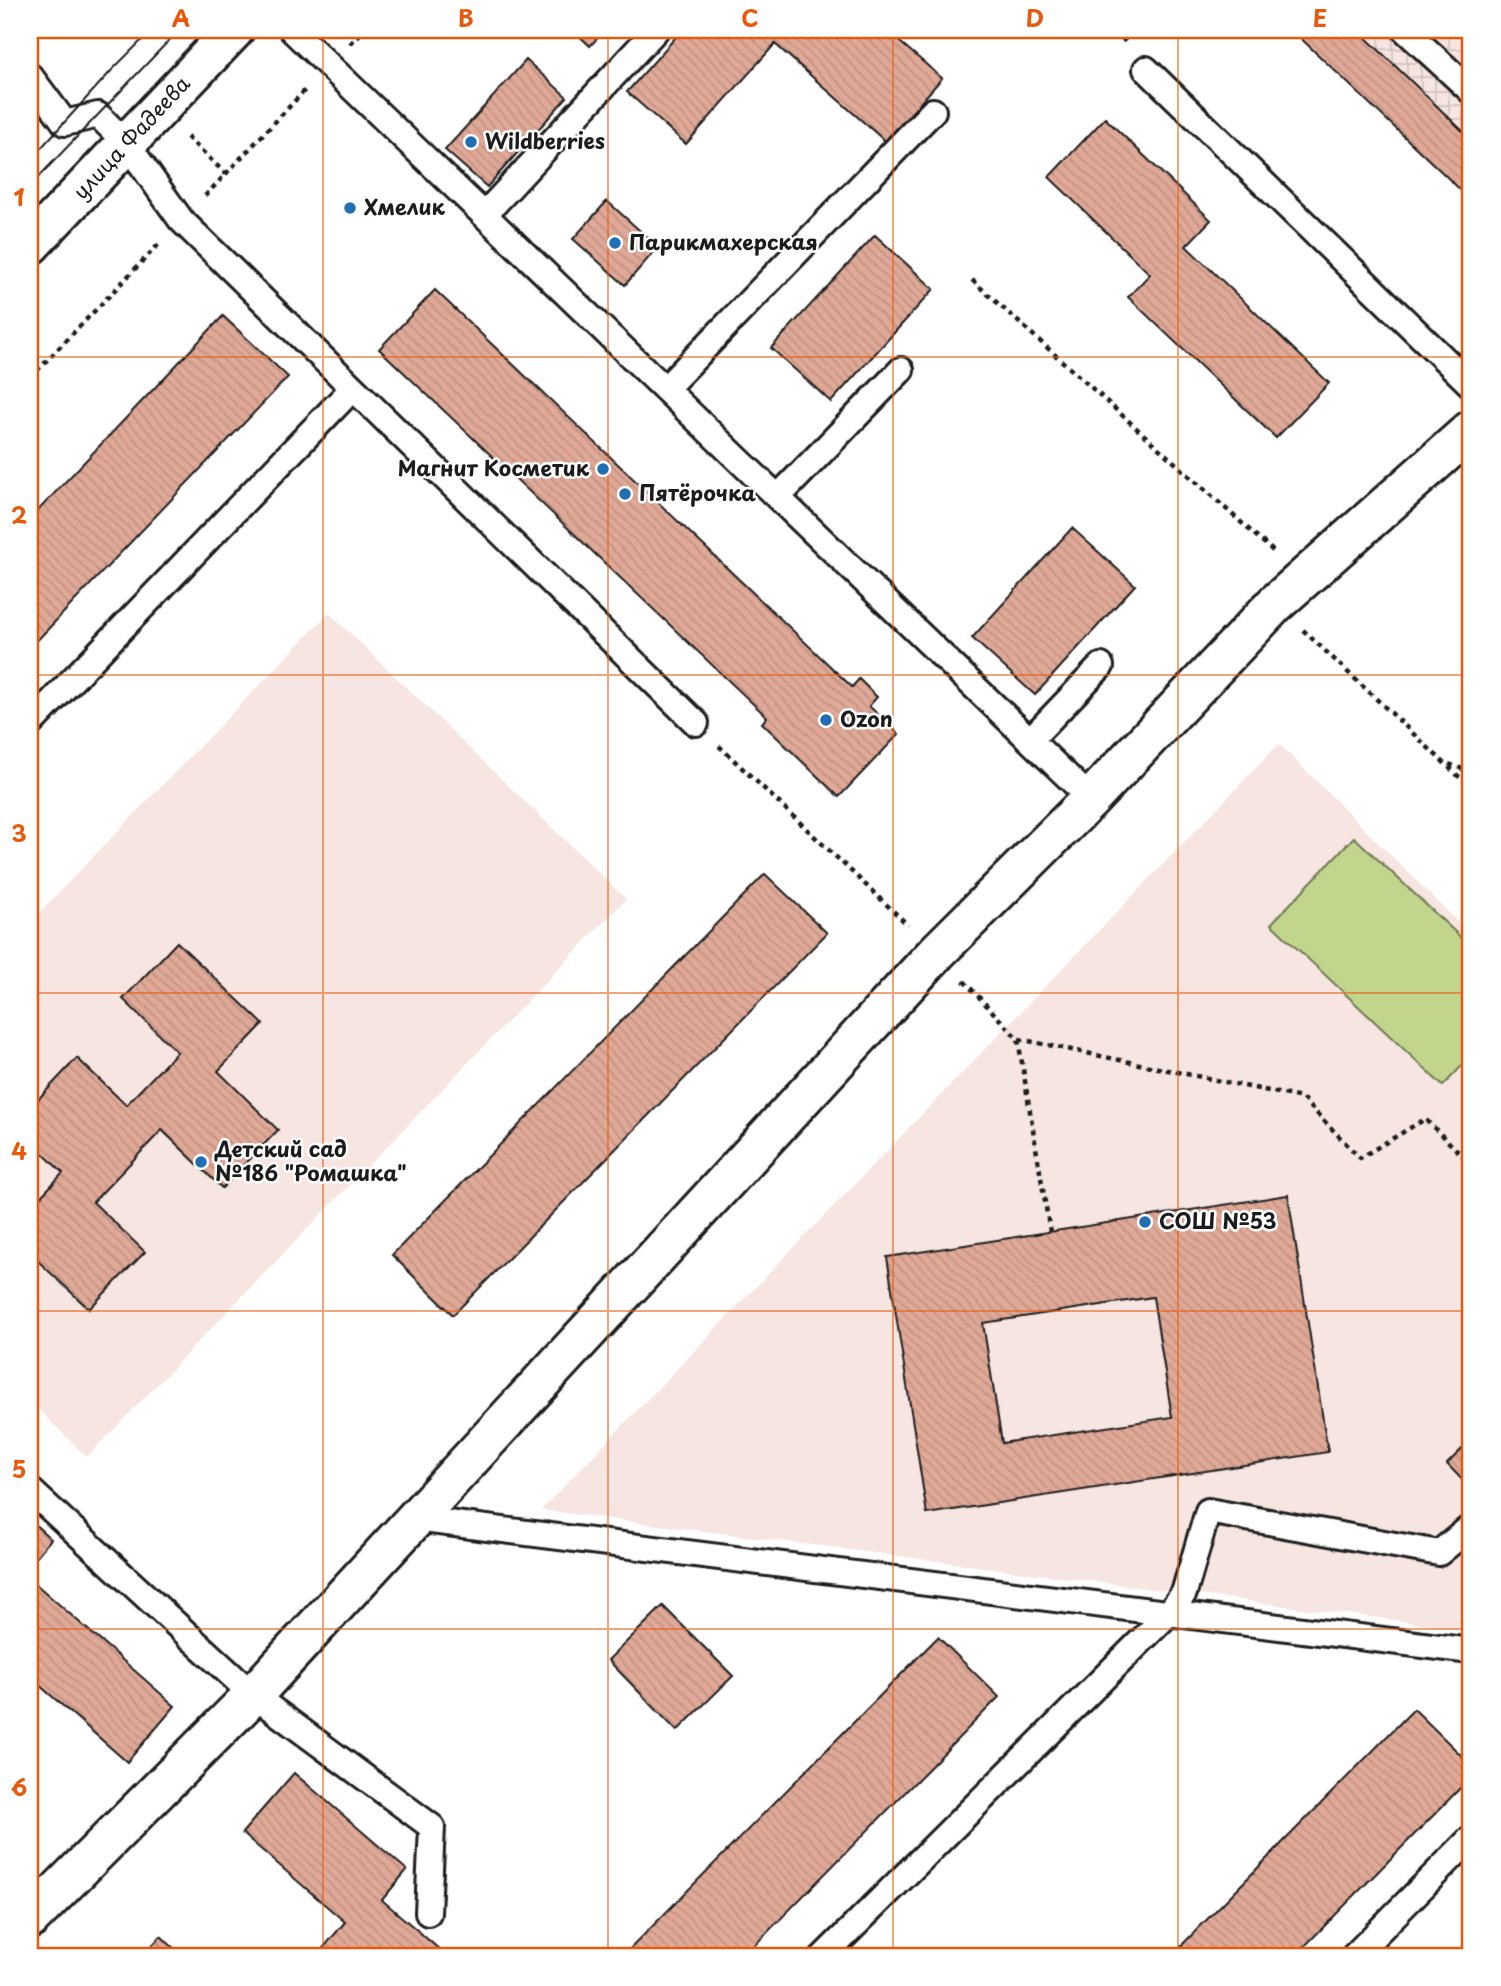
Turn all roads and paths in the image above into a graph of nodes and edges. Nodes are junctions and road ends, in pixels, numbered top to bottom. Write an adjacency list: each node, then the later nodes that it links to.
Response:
1 (234, 30): 10 (street, улица Фадеева)
2 (292, 30): 12 (lane)
3 (656, 30): 12 (lane)
4 (1405, 30): 7 (lane)
5 (1146, 69): 16 (lane)
6 (30, 76): 10 (lane)
7 (1471, 91)
8 (933, 111): 18 (lane)
9 (178, 129): 11 (path)
10 (127, 144): 13 (street, улица Фадеева); 17 (lane)
11 (226, 174)
12 (484, 215): 18 (lane)
13 (30, 245)
14 (972, 280): 21 (path)
15 (901, 370): 20 (lane)
16 (1471, 385)
17 (353, 388): 24 (lane); 25 (lane)
18 (665, 389): 20 (lane)
19 (1471, 430): 21 (street)
20 (778, 497): 26 (lane)
21 (1304, 579): 22 (street)
22 (1275, 604): 27 (path); 30 (street)
23 (1101, 666): 26 (lane)
24 (696, 723): 31 (path)
25 (30, 724)
26 (1030, 740): 30 (lane)
27 (1445, 762): 28 (path); 29 (path)
28 (1471, 772)
29 (1471, 788)
30 (1091, 799): 31 (street)
31 (937, 952): 32 (path); 36 (street)
32 (1018, 1039): 33 (path); 34 (path)
33 (1471, 1164)
34 (1050, 1232)
35 (30, 1490): 40 (lane)
36 (415, 1519): 38 (lane); 40 (street)
37 (1468, 1529): 38 (lane)
38 (1169, 1614): 39 (lane); 44 (lane)
39 (1471, 1651)
40 (253, 1695): 42 (street); 43 (lane)
41 (1471, 1838): 45 (lane)
42 (32, 1913)
43 (428, 1913)
44 (824, 1956)
45 (1354, 1956)

